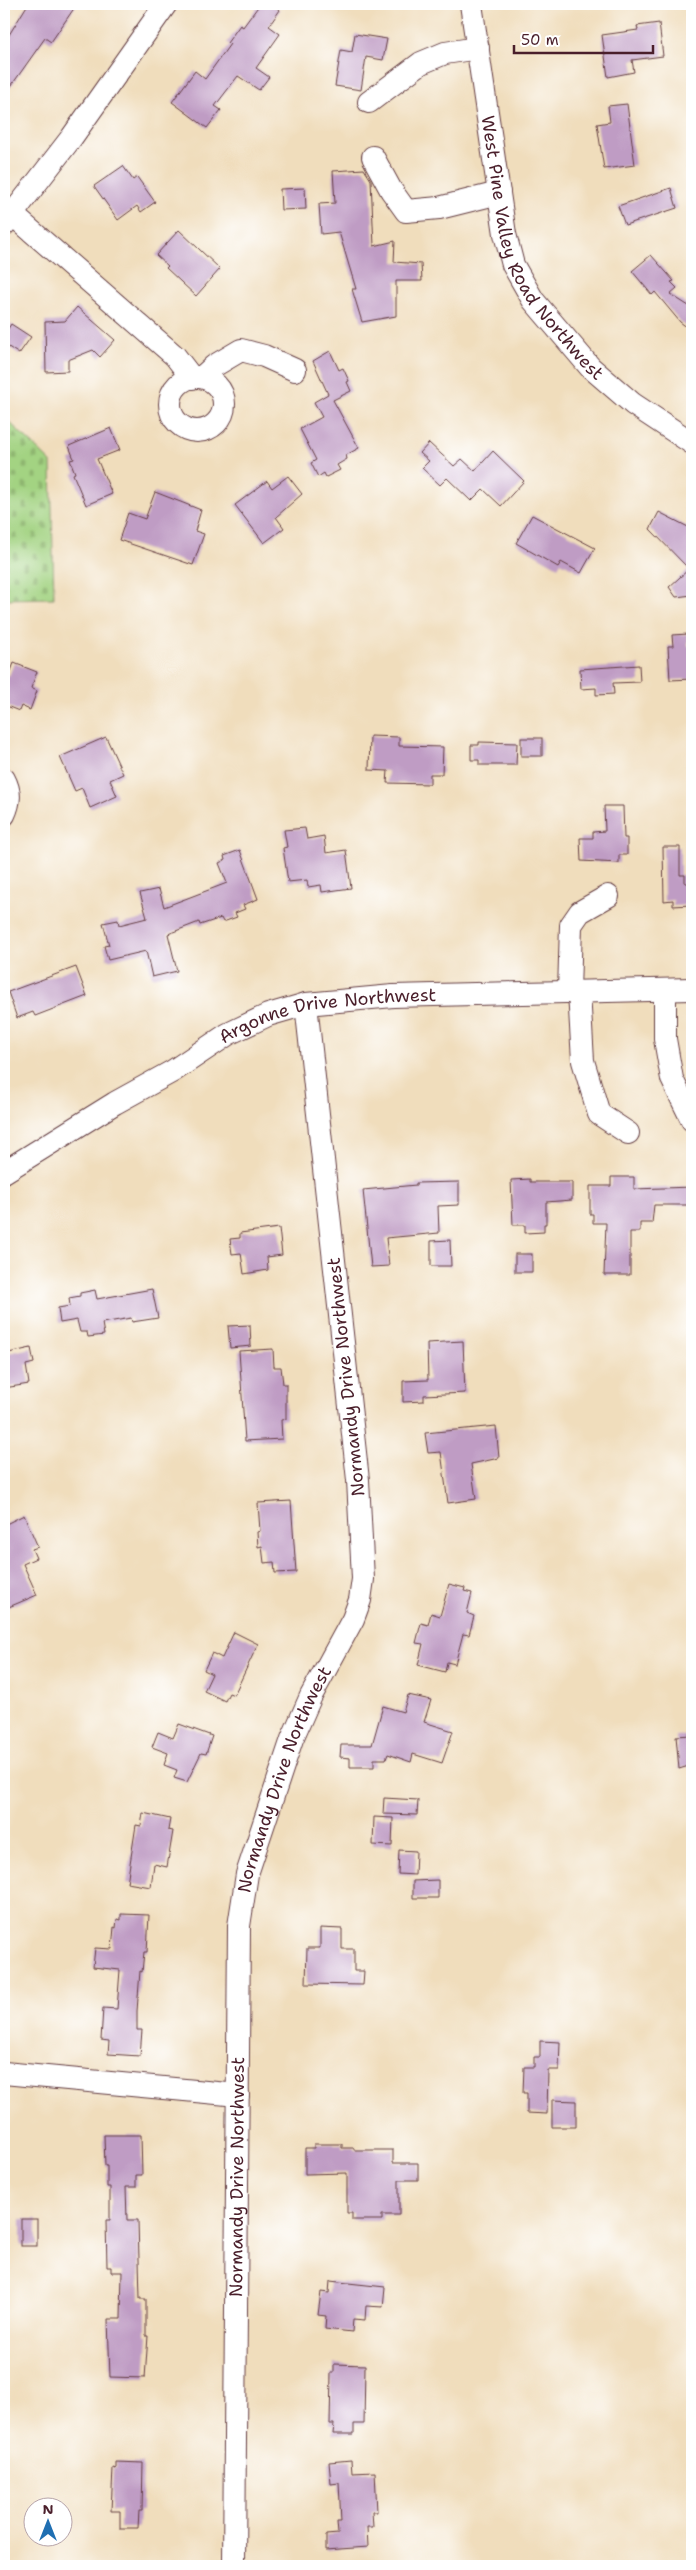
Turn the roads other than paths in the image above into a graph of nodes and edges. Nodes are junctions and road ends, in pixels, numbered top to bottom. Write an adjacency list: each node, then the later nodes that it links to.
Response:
1 (166, 4): 7 (street)
2 (471, 4): 3 (street, West Pine Valley Road Northwest)
3 (478, 48): 4 (street); 6 (street, West Pine Valley Road Northwest)
4 (369, 102)
5 (372, 157): 6 (street)
6 (499, 193): 9 (street, West Pine Valley Road Northwest)
7 (8, 220): 8 (street)
8 (295, 370)
9 (692, 444)
10 (4, 779): 11 (street)
11 (4, 815)
12 (608, 896): 15 (street)
13 (692, 989): 14 (street, Argonne Drive Northwest)
14 (665, 990): 15 (street, Argonne Drive Northwest); 17 (street)
15 (574, 992): 16 (street, Argonne Drive Northwest); 18 (street)
16 (306, 1004): 19 (street, Argonne Drive Northwest); 21 (street, Normandy Drive Northwest)
17 (692, 1120)
18 (628, 1133)
19 (4, 1172)
20 (4, 2073): 21 (street)
21 (238, 2095): 22 (street, Normandy Drive Northwest)
22 (234, 2566)

